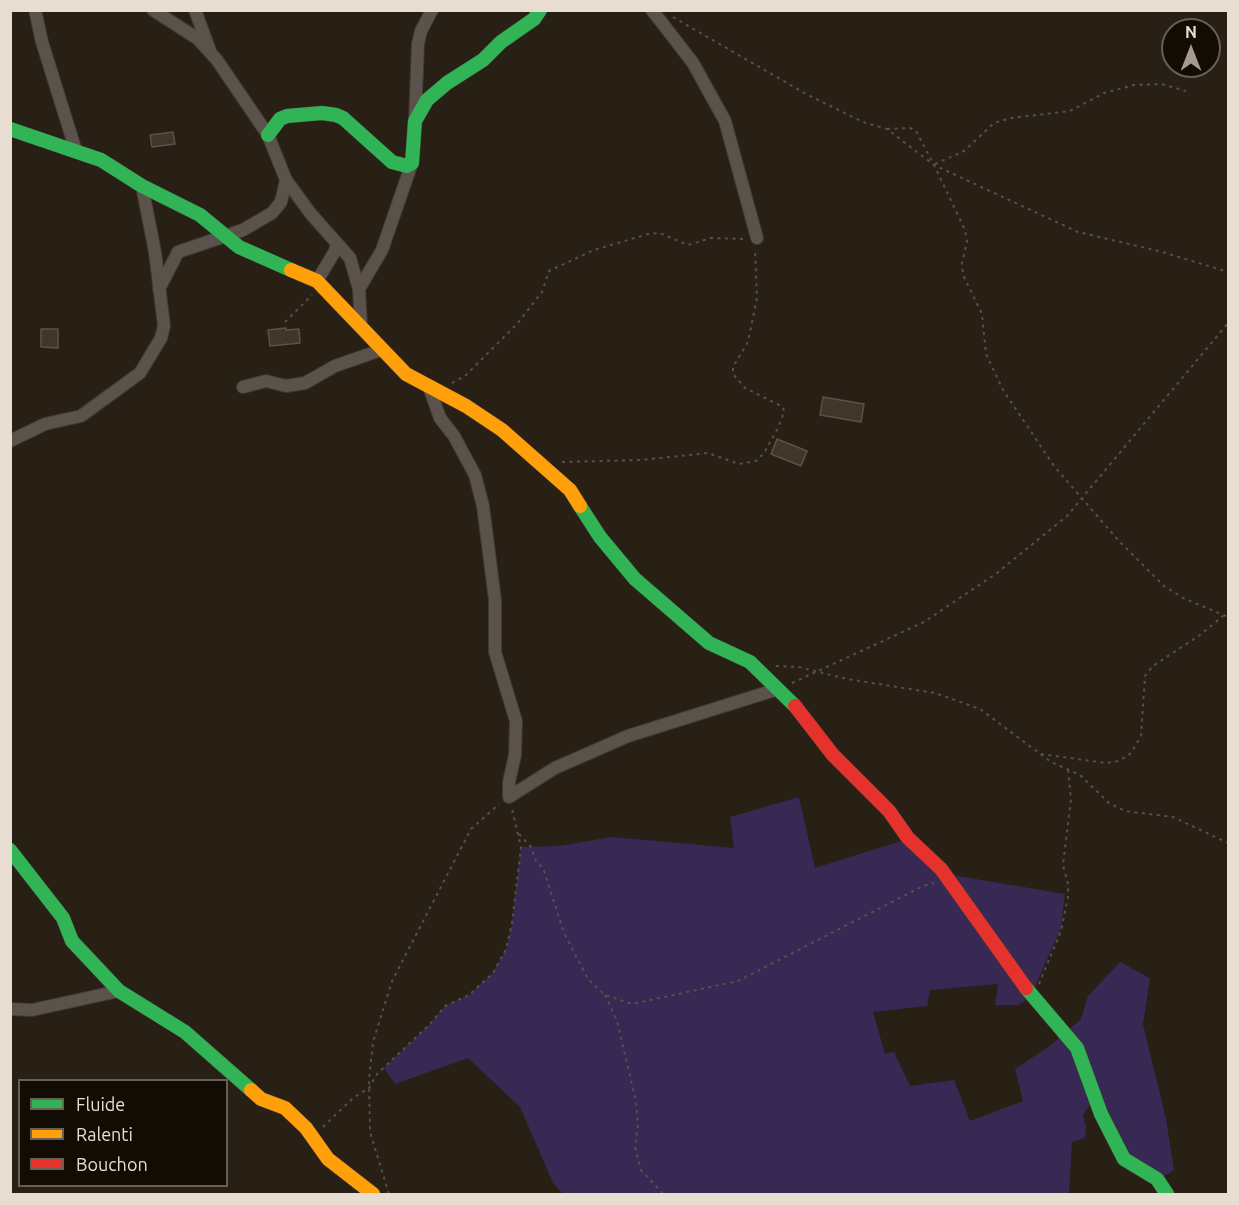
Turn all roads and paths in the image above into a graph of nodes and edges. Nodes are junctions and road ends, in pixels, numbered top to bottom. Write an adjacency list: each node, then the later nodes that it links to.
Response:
1 (35, 10): 14 (street)
2 (153, 10): 8 (street)
3 (195, 10): 8 (street)
4 (432, 10): 10 (street)
5 (540, 10): 10 (street)
6 (652, 10): 20 (street)
7 (673, 17): 12 (path)
8 (211, 56): 13 (street)
9 (1186, 91): 16 (path)
10 (415, 121): 15 (street)
11 (10, 129): 14 (street)
12 (887, 129): 16 (path); 16 (path)
13 (268, 135): 15 (street); 17 (street)
14 (76, 152): 18 (street)
15 (412, 163): 24 (street)
16 (934, 165): 22 (path); 34 (path)
17 (286, 180): 19 (street); 21 (street)
18 (142, 186): 19 (street); 25 (street)
19 (226, 235): 23 (street); 25 (street)
20 (757, 238): 31 (path); 33 (path)
21 (337, 243): 23 (street); 24 (street)
22 (1228, 272)
23 (317, 281): 26 (path); 28 (street)
24 (359, 289): 28 (street)
25 (158, 290): 32 (street)
26 (285, 322)
27 (1228, 323): 34 (path)
28 (361, 326): 29 (street)
29 (381, 350): 30 (street); 31 (street)
30 (243, 387)
31 (429, 387): 33 (street); 42 (street)
32 (10, 441)
33 (540, 462): 37 (street)
34 (1083, 499): 35 (path); 38 (path)
35 (1223, 616): 36 (path); 40 (path)
36 (1228, 617)
37 (750, 662): 38 (path); 39 (street)
38 (819, 671): 39 (path); 40 (path)
39 (778, 689): 42 (street); 46 (street)
40 (1041, 754): 41 (path)
41 (1068, 769): 44 (path); 49 (path)
42 (509, 797): 43 (path); 51 (path)
43 (519, 834): 48 (path); 51 (path)
44 (1228, 843)
45 (10, 850): 47 (street)
46 (949, 880): 48 (path); 49 (street)
47 (119, 991): 50 (street); 52 (street)
48 (605, 995): 55 (path)
49 (1033, 998): 56 (street)
50 (10, 1009)
51 (369, 1088): 52 (path); 54 (path)
52 (313, 1138): 53 (street)
53 (373, 1194)
54 (389, 1194)
55 (663, 1194)
56 (1167, 1194)

